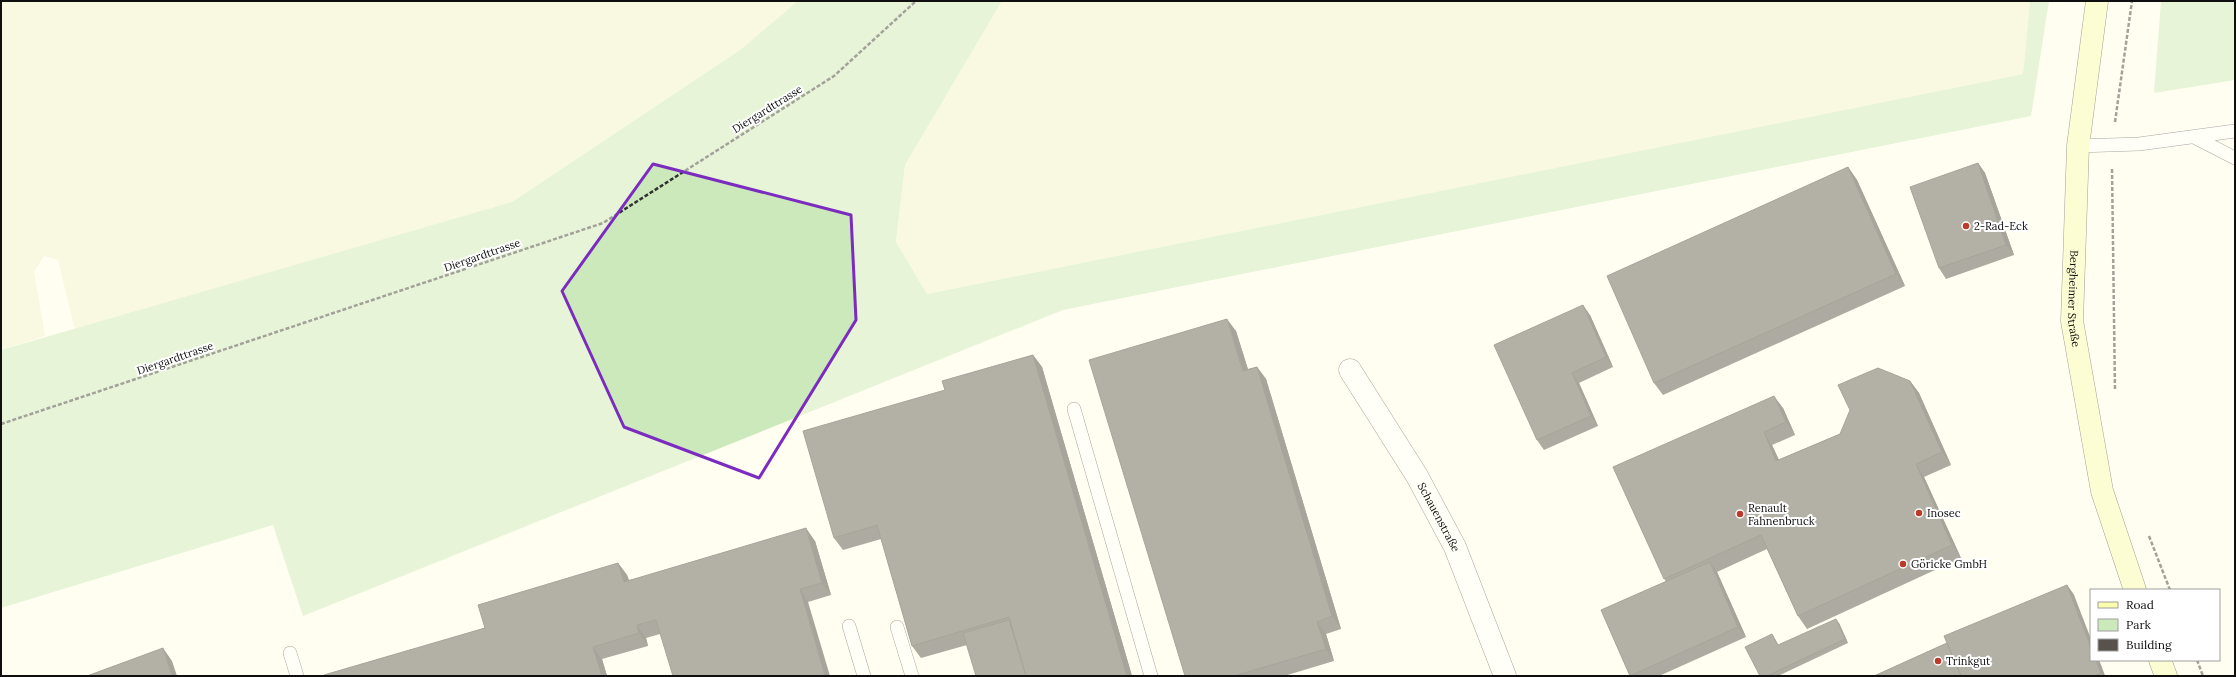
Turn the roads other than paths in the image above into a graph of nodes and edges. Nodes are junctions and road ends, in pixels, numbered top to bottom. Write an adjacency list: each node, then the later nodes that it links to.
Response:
1 (2097, 1): 4 (street, Bergheimer Straße)
2 (2235, 131): 3 (lane)
3 (2194, 137): 4 (lane); 5 (lane)
4 (2078, 146): 8 (street, Bergheimer Straße)
5 (2235, 158)
6 (1350, 370): 17 (street, Schauenstraße)
7 (1074, 409): 16 (lane)
8 (2135, 589)
9 (849, 626): 14 (lane)
10 (897, 627): 15 (lane)
11 (290, 653): 13 (lane)
12 (2160, 661): 18 (street)
13 (297, 676)
14 (864, 676)
15 (912, 676)
16 (1151, 676)
17 (1505, 676)
18 (2166, 676)

